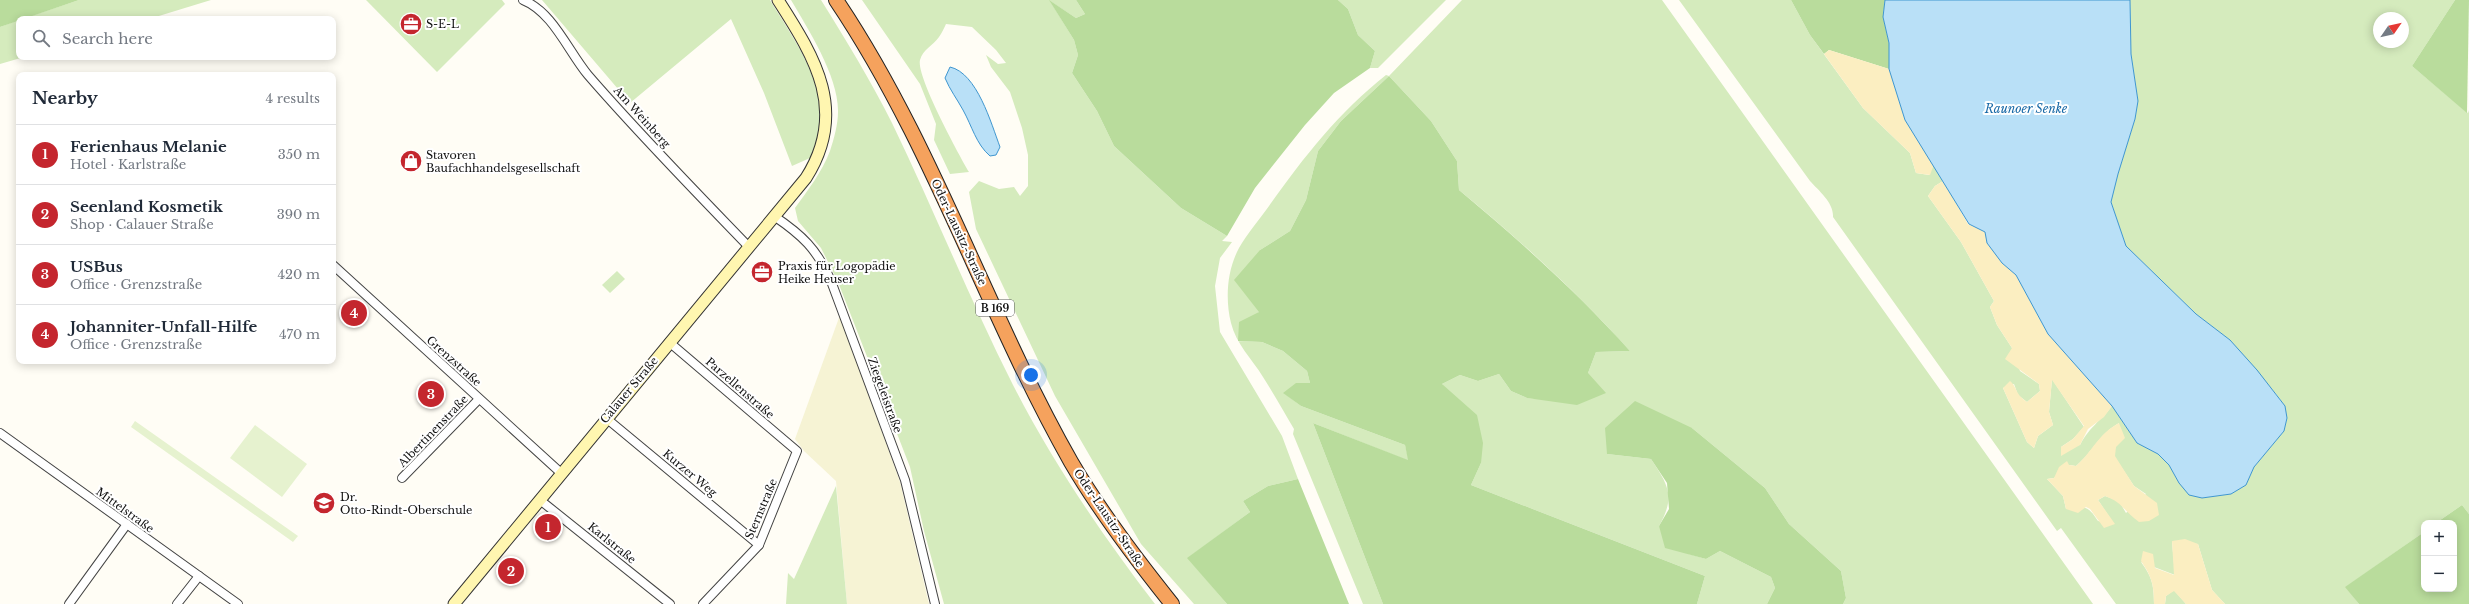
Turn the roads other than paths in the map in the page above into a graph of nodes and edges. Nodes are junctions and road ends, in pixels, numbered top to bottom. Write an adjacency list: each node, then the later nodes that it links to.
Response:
1 (523, 0): 5 (street, Am Weinberg)
2 (778, 0): 4 (street, Calauer Straße)
3 (836, 0): 25 (highway, Oder-Lausitz-Straße / B 169)
4 (774, 216): 5 (street, Calauer Straße); 24 (street, Ziegeleistraße)
5 (748, 246): 7 (street, Calauer Straße)
6 (336, 268): 8 (street, Grenzstraße)
7 (669, 342): 9 (street, Calauer Straße); 11 (street, Parzellenstraße)
8 (479, 399): 12 (street, Grenzstraße); 13 (street, Albertinenstraße)
9 (606, 418): 12 (street, Calauer Straße); 16 (street, Kurzer Weg)
10 (0, 433): 15 (street, Mittelstraße)
11 (797, 451): 16 (street, Sternstraße)
12 (561, 473): 14 (street, Calauer Straße)
13 (402, 478)
14 (540, 500): 21 (street, Calauer Straße); 22 (street, Karlstraße)
15 (127, 524): 17 (street, Mittelstraße); 18 (street)
16 (759, 545): 23 (street, Sternstraße)
17 (199, 576): 19 (street); 20 (street, Mittelstraße)
18 (69, 604)
19 (177, 604)
20 (238, 604)
21 (454, 604)
22 (670, 604)
23 (703, 604)
24 (935, 604)
25 (1172, 604)

